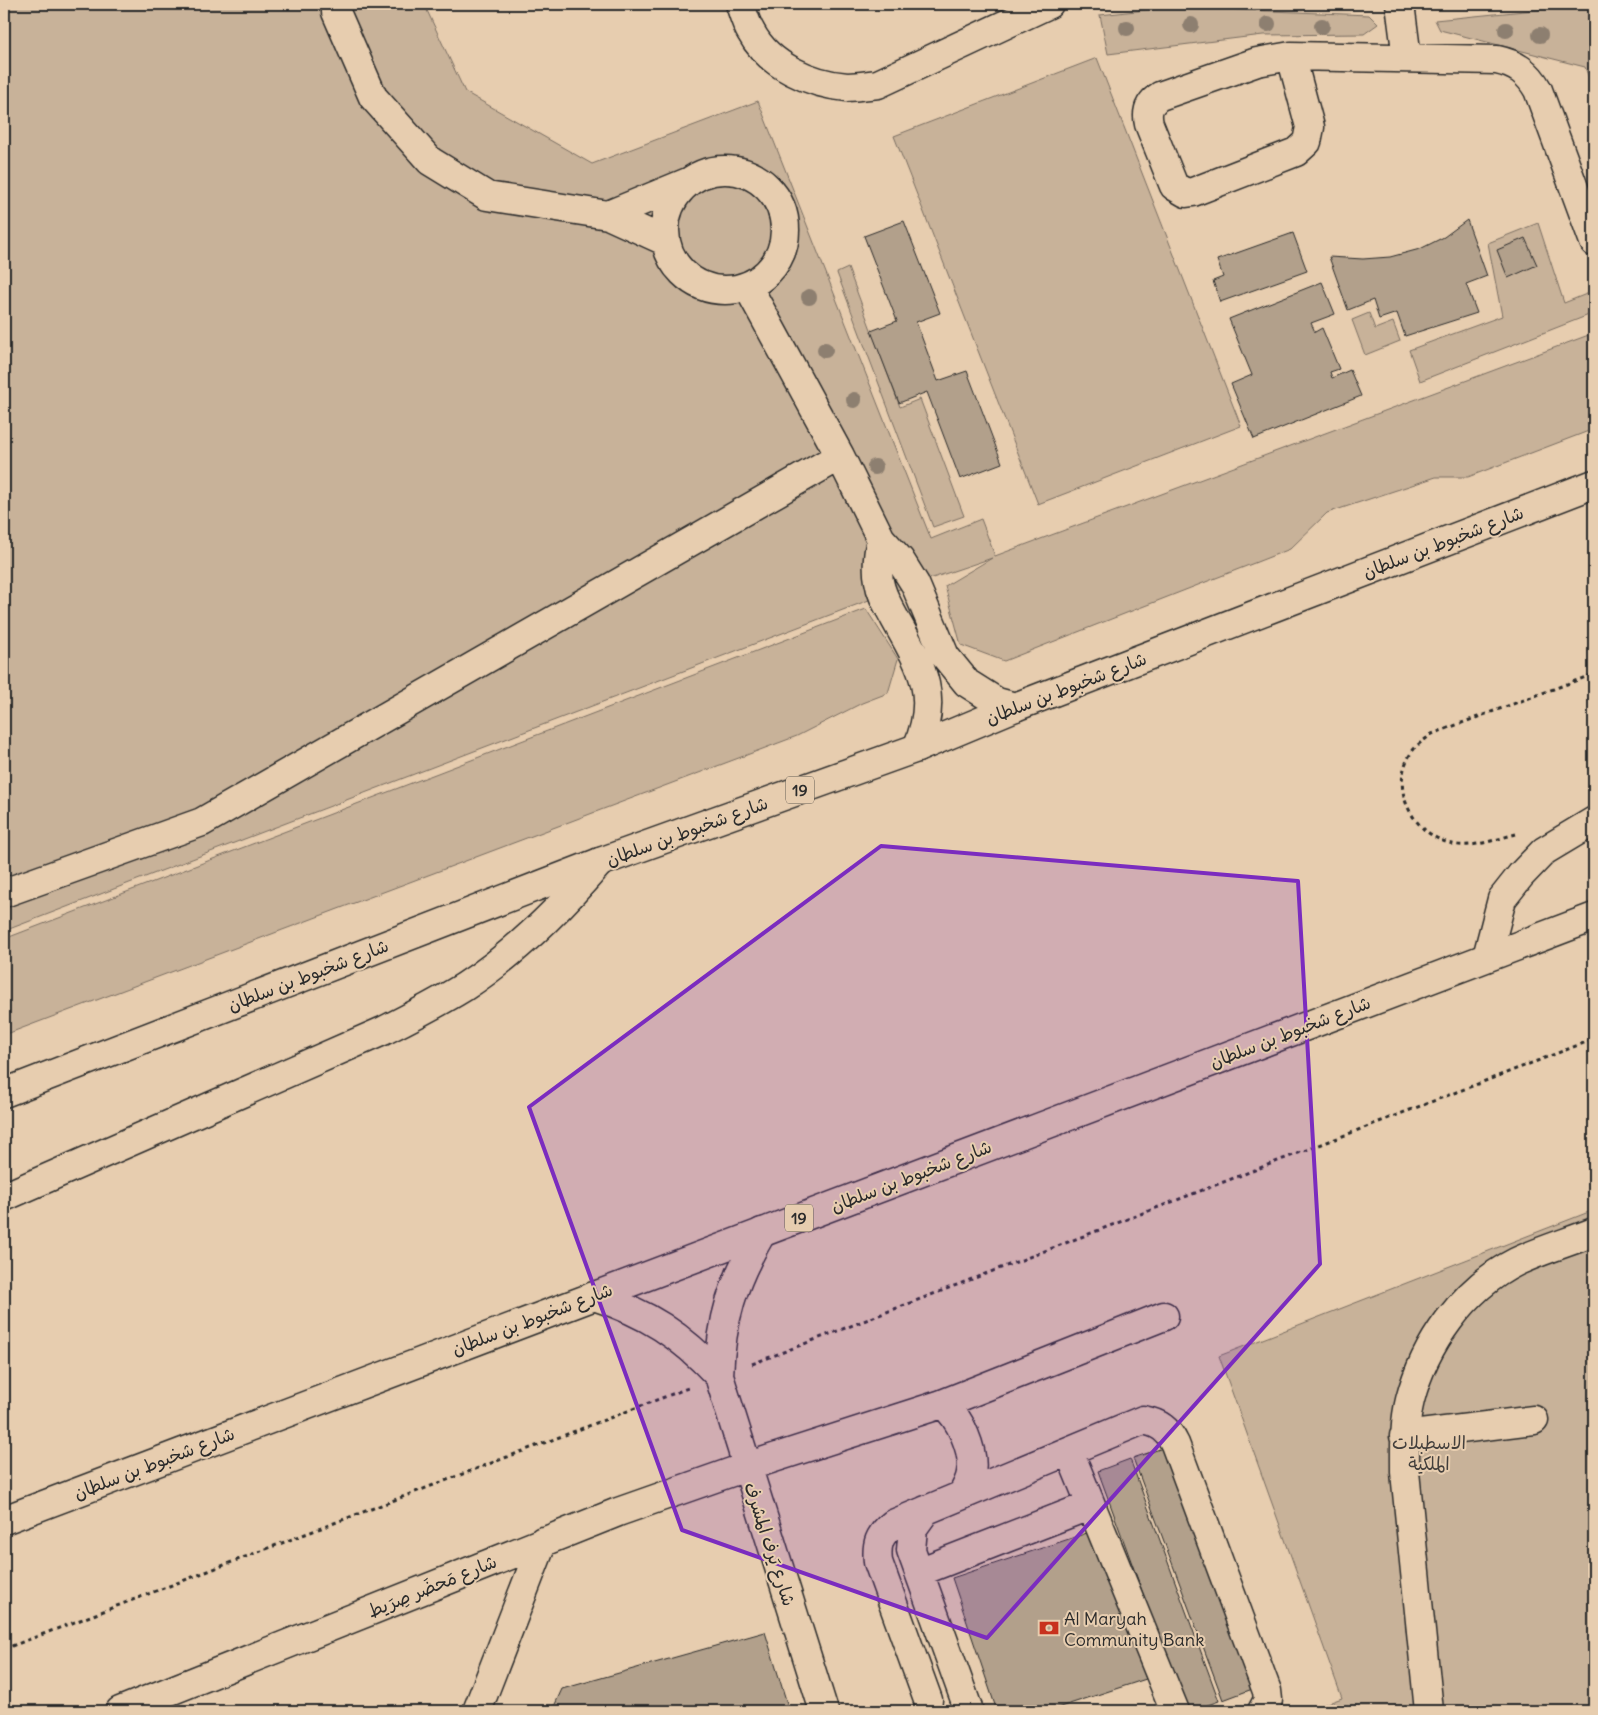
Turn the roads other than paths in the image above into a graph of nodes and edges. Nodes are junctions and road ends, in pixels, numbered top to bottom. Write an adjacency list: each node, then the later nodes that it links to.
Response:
1 (336, 4): 8 (main road)
2 (740, 4): 3 (main road)
3 (1049, 4)
4 (1400, 4): 6 (main road)
5 (1290, 56): 5 (main road); 6 (main road)
6 (1407, 58): 10 (main road)
7 (688, 182): 8 (main road); 9 (main road); 11 (main road)
8 (608, 215): 9 (main road)
9 (665, 240): 11 (main road)
10 (1594, 242)
11 (748, 287): 12 (main road)
12 (840, 456): 14 (main road); 19 (main road)
13 (1594, 484): 15 (main road, شارع شخبوط بن سلطان / 19)
14 (881, 539): 15 (main road); 16 (main road)
15 (1015, 707): 16 (main road, شارع شخبوط بن سلطان / 19)
16 (917, 748): 18 (main road, شارع شخبوط بن سلطان / 19)
17 (1594, 821): 21 (main road)
18 (600, 862): 22 (main road, شارع شخبوط بن سلطان / 19); 23 (main road)
19 (4, 893)
20 (1594, 917): 21 (main road, شارع شخبوط بن سلطان / 19)
21 (1487, 958): 24 (main road, شارع شخبوط بن سلطان / 19)
22 (4, 1093)
23 (4, 1197)
24 (762, 1232): 26 (main road, شارع شخبوط بن سلطان / 19); 28 (main road, شارع يَرف المشرف)
25 (1594, 1232): 32 (main road)
26 (594, 1296): 28 (main road, شارع يَرف المشرف); 39 (main road, شارع شخبوط بن سلطان / 19)
27 (1164, 1316): 29 (main road, شارع مَحضَر صِرَيط)
28 (719, 1376): 34 (main road, شارع يَرف المشرف)
29 (970, 1393): 30 (main road, شارع مَحضَر صِرَيط); 35 (main road)
30 (942, 1404): 34 (main road, شارع مَحضَر صِرَيط); 36 (main road)
31 (1534, 1420): 32 (main road)
32 (1404, 1436): 49 (main road)
33 (1069, 1451): 35 (main road); 37 (main road); 48 (main road)
34 (746, 1467): 40 (main road, شارع مَحضَر صِرَيط); 45 (main road, شارع يَرف المشرف)
35 (1016, 1472): 36 (main road)
36 (962, 1495): 38 (main road)
37 (1091, 1505): 41 (main road); 47 (main road)
38 (926, 1510): 41 (main road); 42 (main road)
39 (4, 1520)
40 (543, 1541): 43 (main road, شارع مَحضَر صِرَيط); 44 (main road)
41 (919, 1572): 46 (main road)
42 (928, 1700)
43 (120, 1711)
44 (477, 1711)
45 (824, 1711)
46 (969, 1711)
47 (1175, 1711)
48 (1262, 1711)
49 (1429, 1711)

